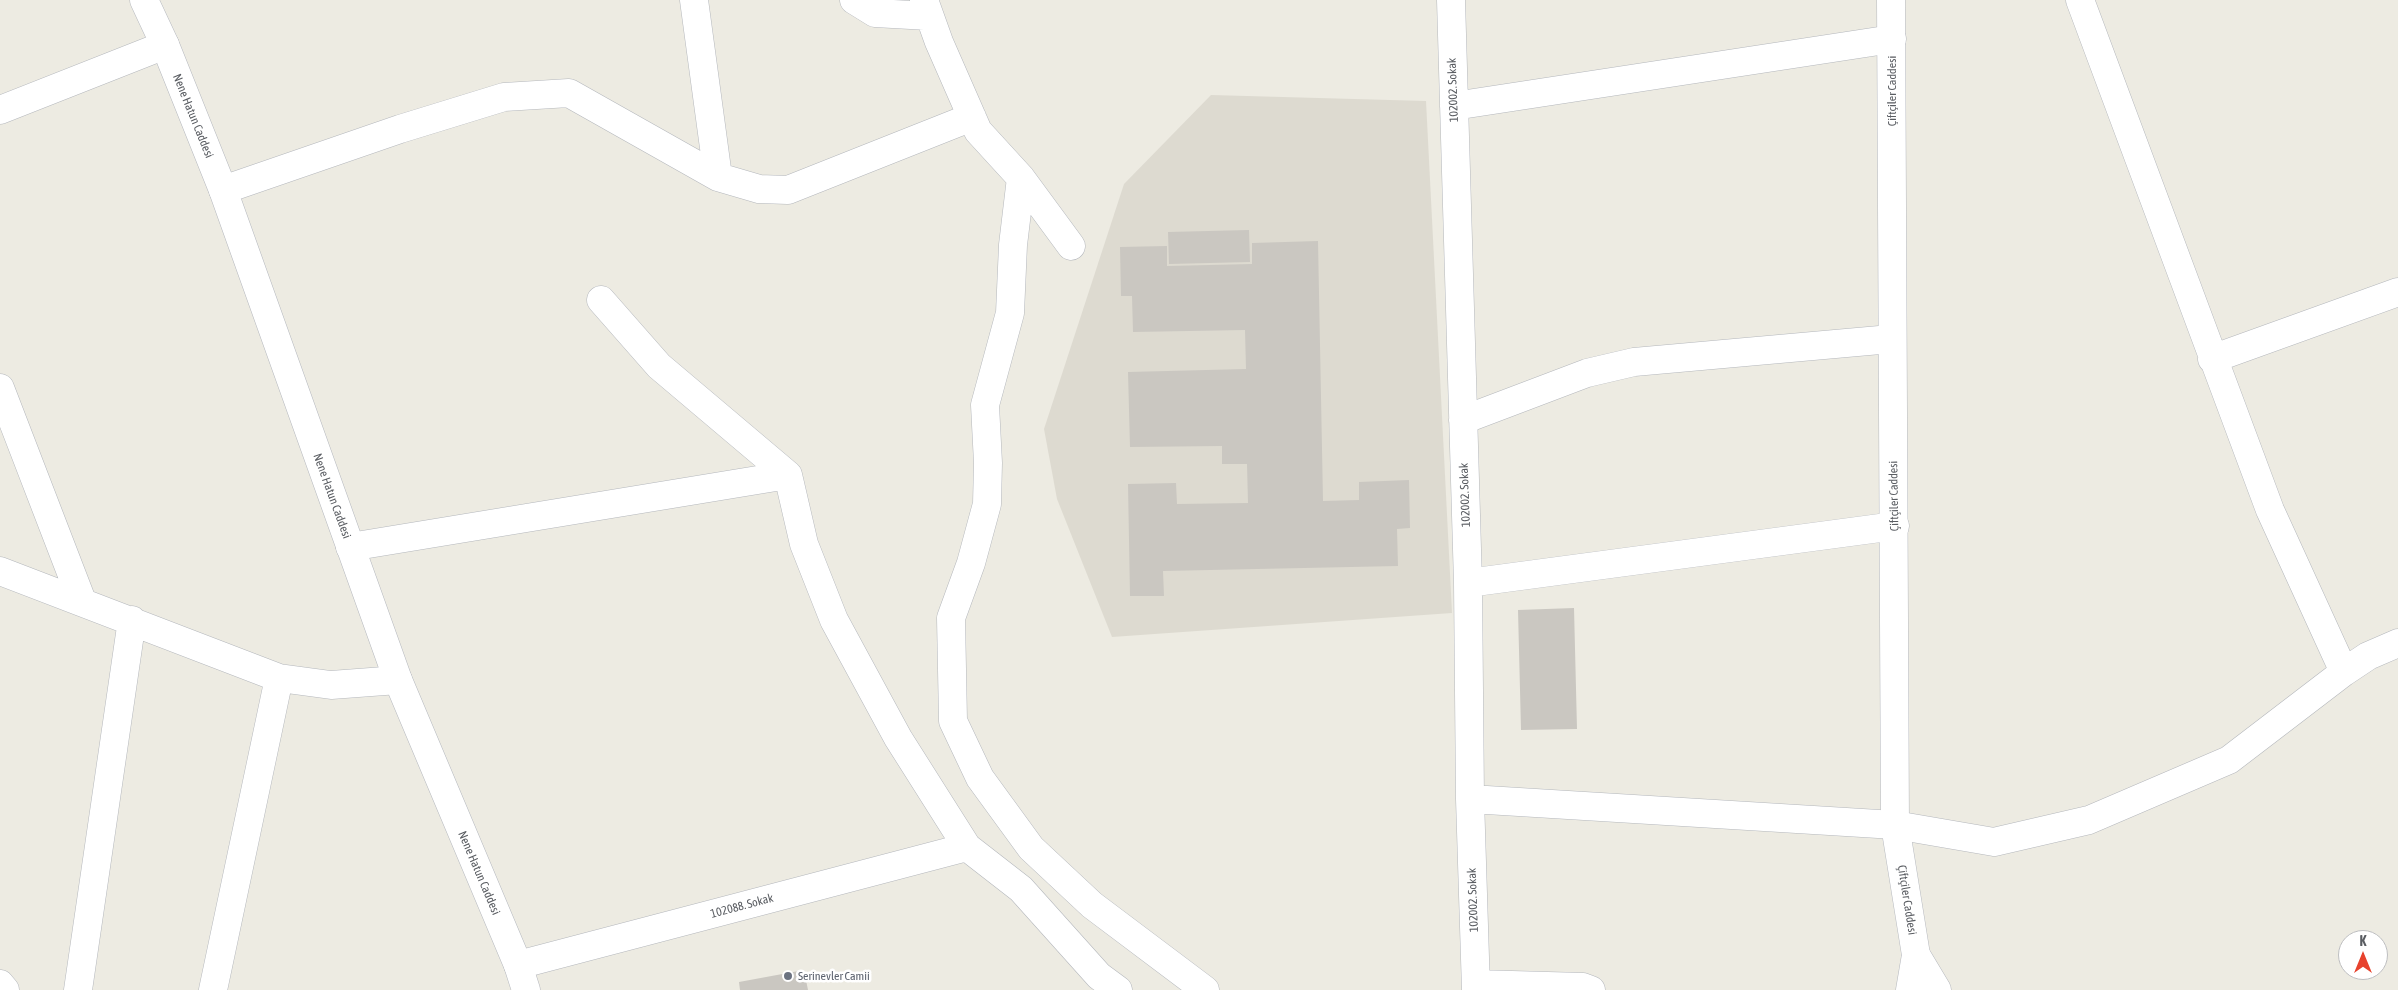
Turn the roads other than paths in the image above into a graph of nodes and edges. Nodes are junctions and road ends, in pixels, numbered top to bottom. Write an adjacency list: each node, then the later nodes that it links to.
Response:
1 (144, 0): 9 (street, Nene Hatun Caddesi)
2 (694, 0): 13 (street)
3 (854, 0): 7 (street)
4 (1451, 0): 10 (street, 102002. Sokak)
5 (1891, 0): 8 (street, Çiftçiler Caddesi)
6 (2080, 0): 20 (street)
7 (927, 8): 12 (street)
8 (1892, 38): 10 (street); 19 (street, Çiftçiler Caddesi)
9 (165, 45): 11 (street); 15 (street, Nene Hatun Caddesi)
10 (1454, 106): 22 (street, 102002. Sokak)
11 (0, 110)
12 (972, 117): 13 (street); 14 (street)
13 (718, 177): 15 (street)
14 (1020, 178): 16 (street); 45 (street)
15 (223, 190): 25 (street, Nene Hatun Caddesi)
16 (1071, 246)
17 (2398, 292): 20 (street)
18 (601, 300): 23 (street)
19 (1891, 339): 22 (street); 24 (street, Çiftçiler Caddesi)
20 (2212, 359): 31 (street)
21 (0, 388): 28 (street)
22 (1463, 420): 27 (street, 102002. Sokak)
23 (788, 475): 25 (street); 36 (street)
24 (1895, 526): 27 (street); 35 (street, Çiftçiler Caddesi)
25 (350, 547): 33 (street, Nene Hatun Caddesi)
26 (0, 571): 28 (street)
27 (1468, 583): 34 (street, 102002. Sokak)
28 (82, 601): 29 (street)
29 (132, 620): 32 (street); 43 (street)
30 (2398, 644): 31 (street)
31 (2344, 672): 35 (street)
32 (279, 678): 33 (street); 44 (street)
33 (398, 680): 38 (street, Nene Hatun Caddesi)
34 (1470, 799): 35 (street); 41 (street, 102002. Sokak)
35 (1895, 825): 37 (street, Çiftçiler Caddesi)
36 (967, 847): 38 (street, 102088. Sokak); 40 (street)
37 (1916, 955): 47 (street, Çiftçiler Caddesi); 48 (street)
38 (522, 978)
39 (0, 984): 42 (street)
40 (1102, 985)
41 (1476, 987): 46 (street)
42 (5, 990)
43 (78, 990)
44 (213, 990)
45 (1205, 990)
46 (1592, 990)
47 (1910, 990)
48 (1937, 990)

